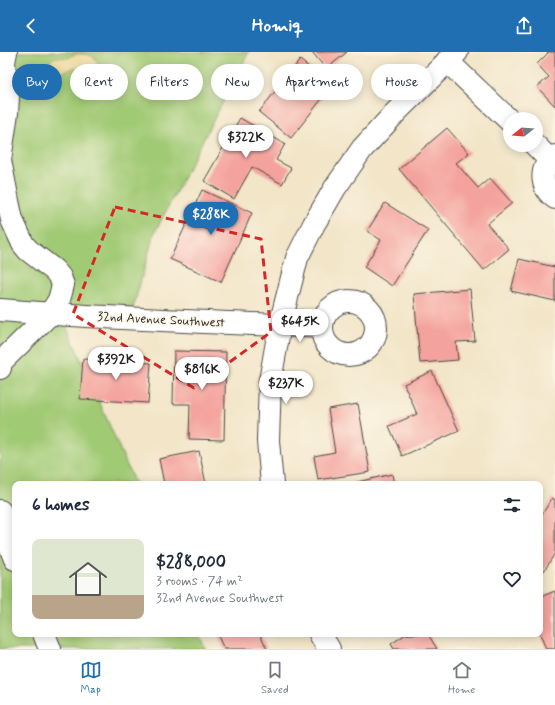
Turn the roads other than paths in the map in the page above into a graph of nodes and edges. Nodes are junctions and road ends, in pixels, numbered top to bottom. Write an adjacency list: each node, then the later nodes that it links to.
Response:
1 (6, 52): 7 (street)
2 (452, 57): 3 (street); 8 (street)
3 (503, 113)
4 (547, 154): 5 (street)
5 (555, 198)
6 (0, 310): 7 (street, 32nd Avenue Southwest)
7 (50, 314): 8 (street, 32nd Avenue Southwest); 10 (street)
8 (280, 325): 9 (street, 32nd Avenue Southwest); 11 (street)
9 (322, 327)
10 (0, 368)
11 (272, 481)
12 (0, 511): 13 (street)
13 (12, 551)
14 (45, 637): 16 (street)
15 (322, 637): 17 (street)
16 (50, 649)
17 (329, 649)

